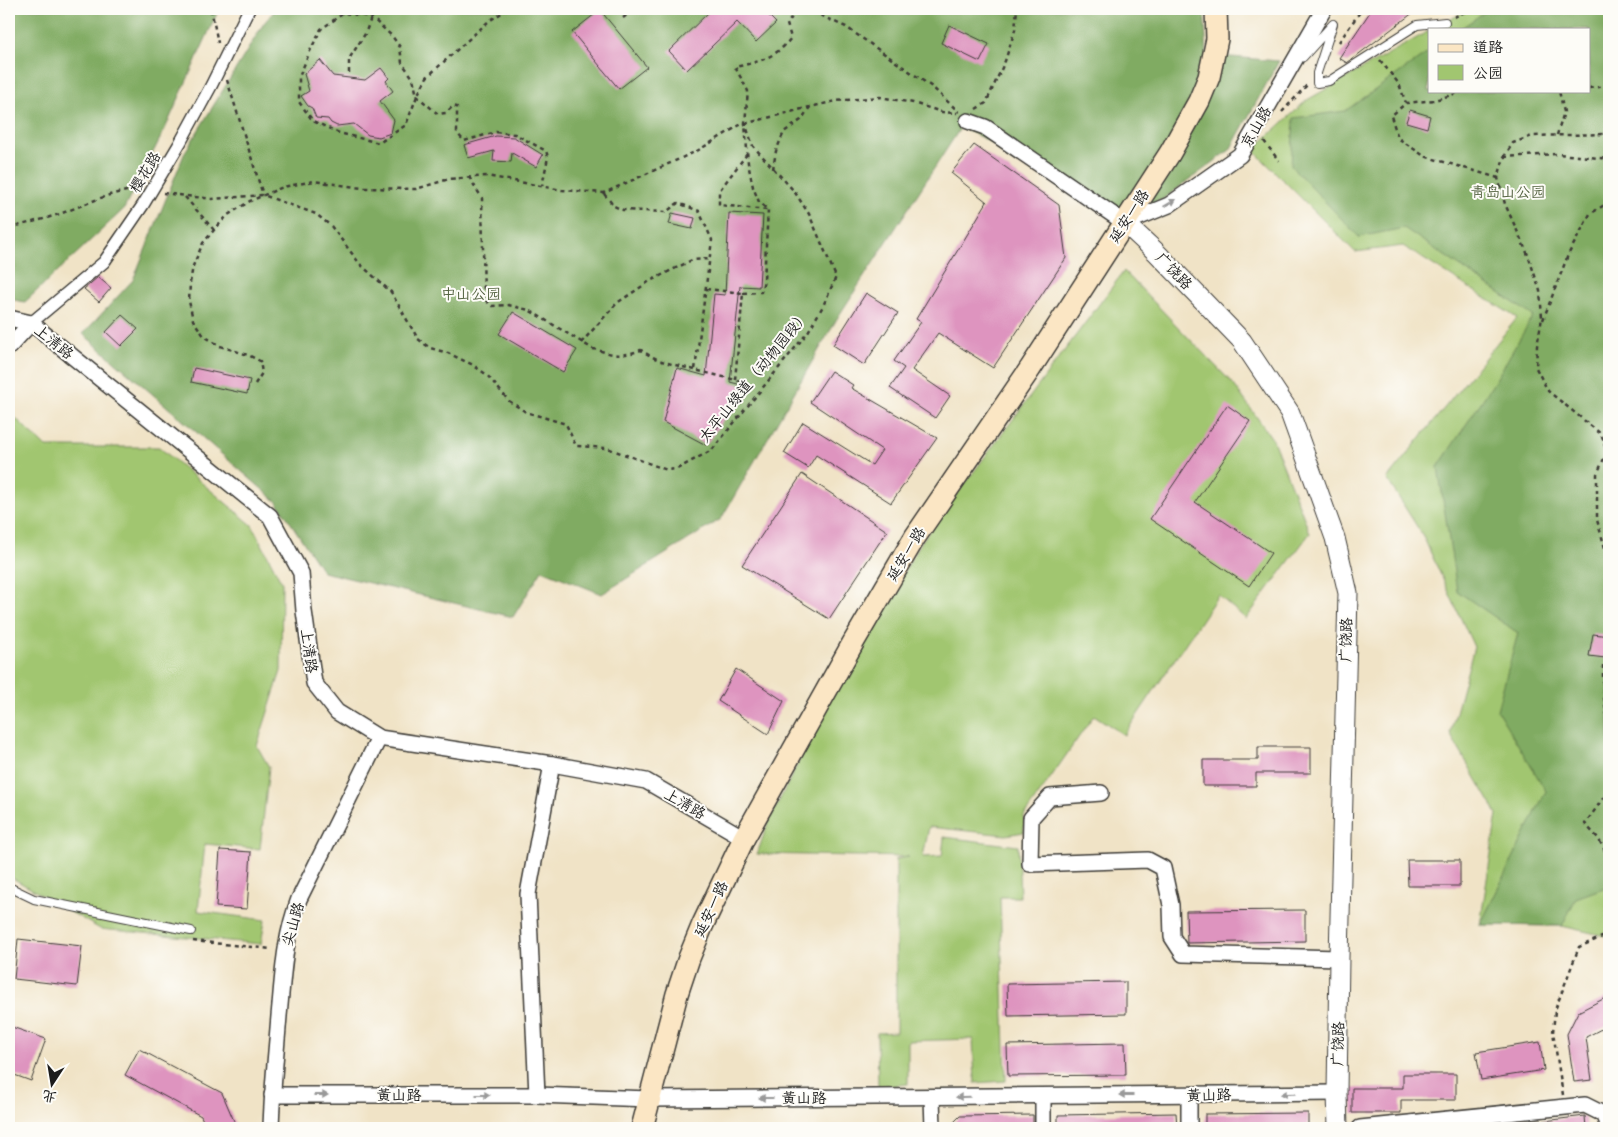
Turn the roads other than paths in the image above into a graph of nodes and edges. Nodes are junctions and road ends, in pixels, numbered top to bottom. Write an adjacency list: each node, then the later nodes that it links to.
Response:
1 (249, 9): 9 (street, 樱花路)
2 (1216, 9): 7 (main road, 延安一路)
3 (1324, 9): 5 (street, 京山路)
4 (1445, 22): 5 (lane)
5 (1284, 77): 7 (street, 京山路, one-way to 5)
6 (968, 121): 7 (street)
7 (1125, 222): 14 (main road, 延安一路); 17 (street, 广饶路)
8 (9, 318): 9 (street, 上清路)
9 (31, 323): 10 (street); 11 (street, 上清路)
10 (9, 347)
11 (379, 738): 12 (street, 上清路); 19 (street, 尖山路)
12 (552, 764): 14 (street, 上清路); 20 (street)
13 (1101, 793): 17 (street)
14 (744, 838): 24 (main road, 延安一路)
15 (9, 887): 16 (lane)
16 (191, 931)
17 (1339, 958): 18 (street, 广饶路)
18 (1337, 1093): 21 (street, 黄山路, one-way to 21); 30 (street, 广饶路)
19 (272, 1095): 20 (street, 黄山路, one-way to 20); 25 (street, 尖山路)
20 (538, 1095): 24 (street, 黄山路)
21 (1189, 1095): 22 (street, 黄山路, one-way to 22); 29 (street)
22 (1042, 1096): 23 (street, 黄山路, one-way to 23); 28 (street)
23 (932, 1098): 24 (street, 黄山路, one-way to 24); 27 (street)
24 (650, 1099): 26 (main road, 延安一路)
25 (271, 1128)
26 (642, 1128)
27 (933, 1128)
28 (1043, 1128)
29 (1189, 1128)
30 (1338, 1128)
31 (1360, 1128): 32 (street)
32 (1609, 1128)

